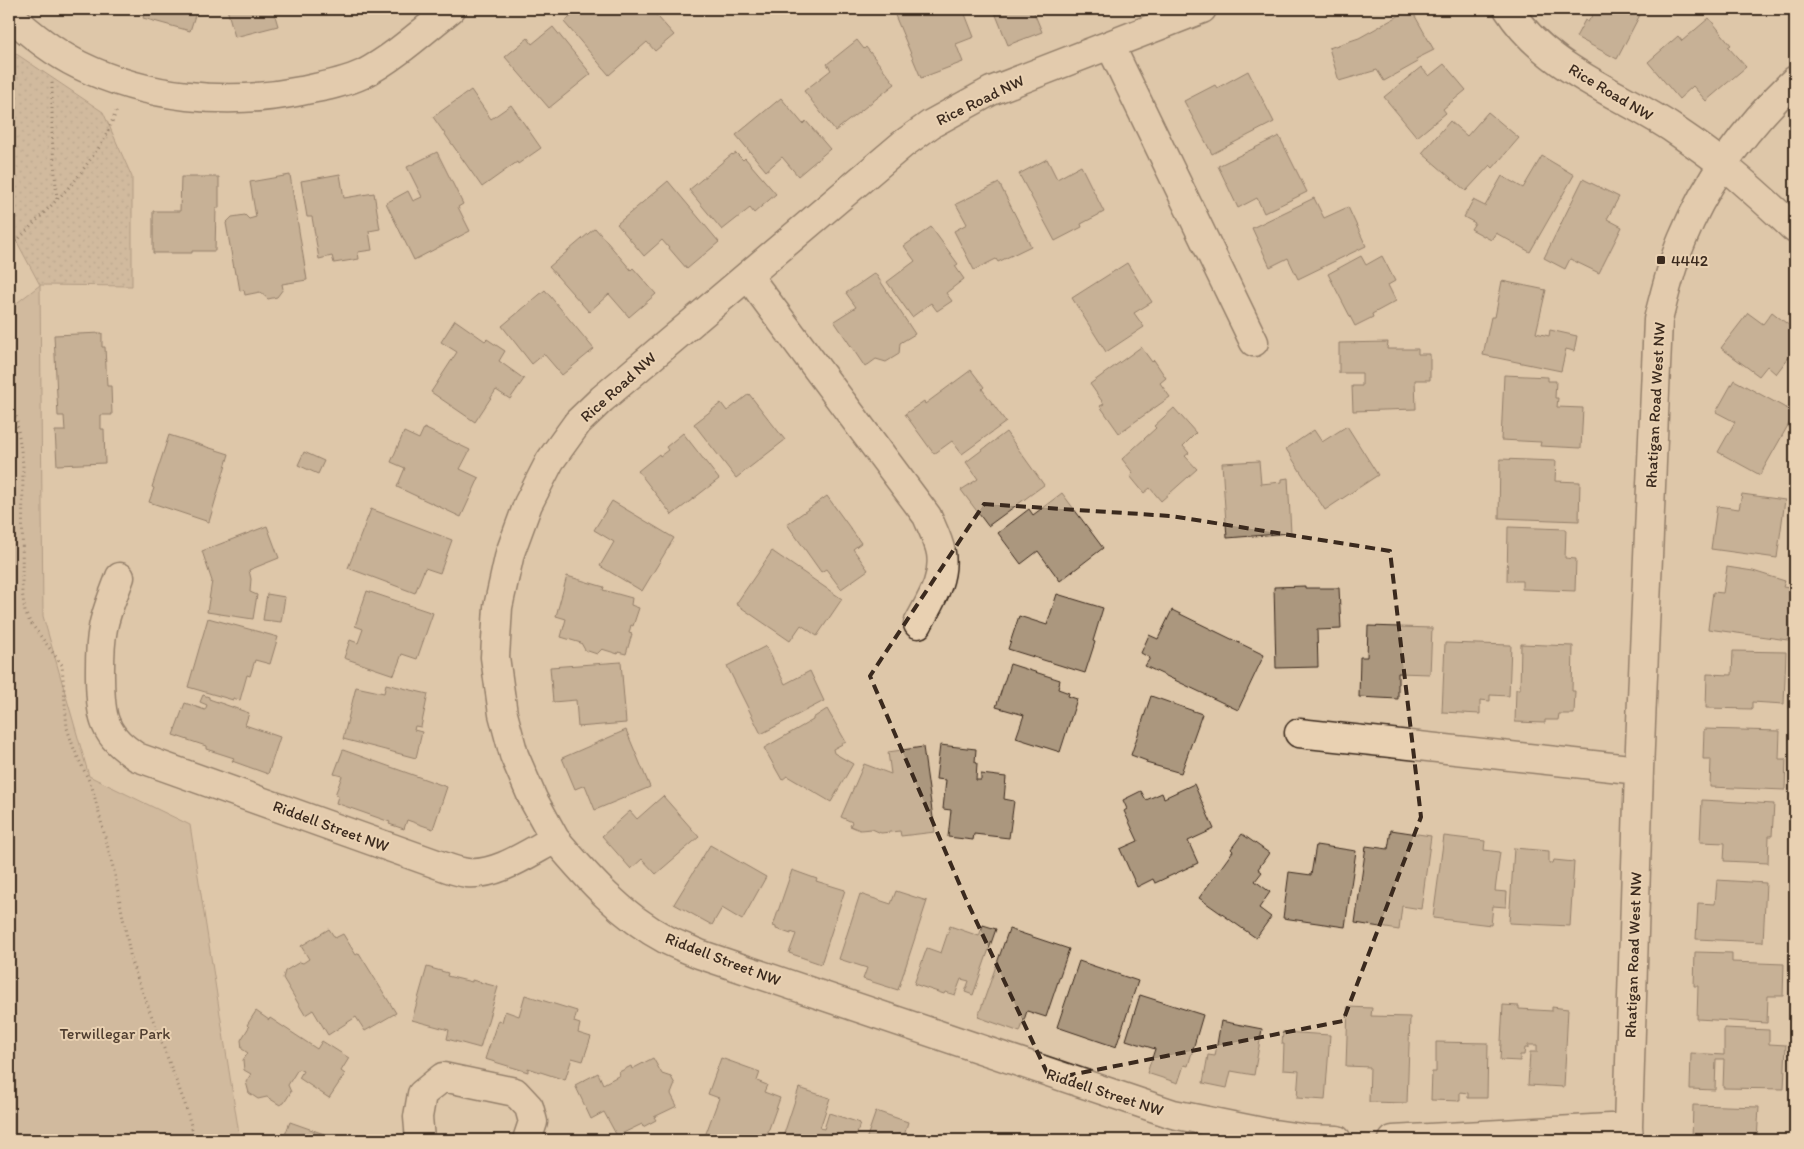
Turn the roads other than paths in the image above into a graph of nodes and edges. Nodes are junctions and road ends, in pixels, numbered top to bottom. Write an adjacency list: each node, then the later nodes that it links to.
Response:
1 (451, 9): 4 (street)
2 (1202, 9): 5 (street, Rice Road NW)
3 (1508, 9): 7 (street, Rice Road NW)
4 (9, 14)
5 (1110, 45): 9 (street, Rice Road NW); 10 (street)
6 (1795, 80): 7 (street, Rhatigan Road West NW)
7 (1723, 164): 8 (street, Rice Road NW); 14 (street, Rhatigan Road West NW)
8 (1795, 229)
9 (748, 276): 12 (street); 15 (street, Rice Road NW)
10 (1254, 342)
11 (120, 577): 15 (street, Riddell Street NW)
12 (918, 624)
13 (1299, 733): 14 (street)
14 (1639, 770): 16 (street, Rhatigan Road West NW)
15 (555, 839): 19 (street, Riddell Street NW)
16 (1629, 1134): 20 (street)
17 (420, 1140): 18 (street)
18 (527, 1140)
19 (1337, 1140)
20 (1393, 1140)

